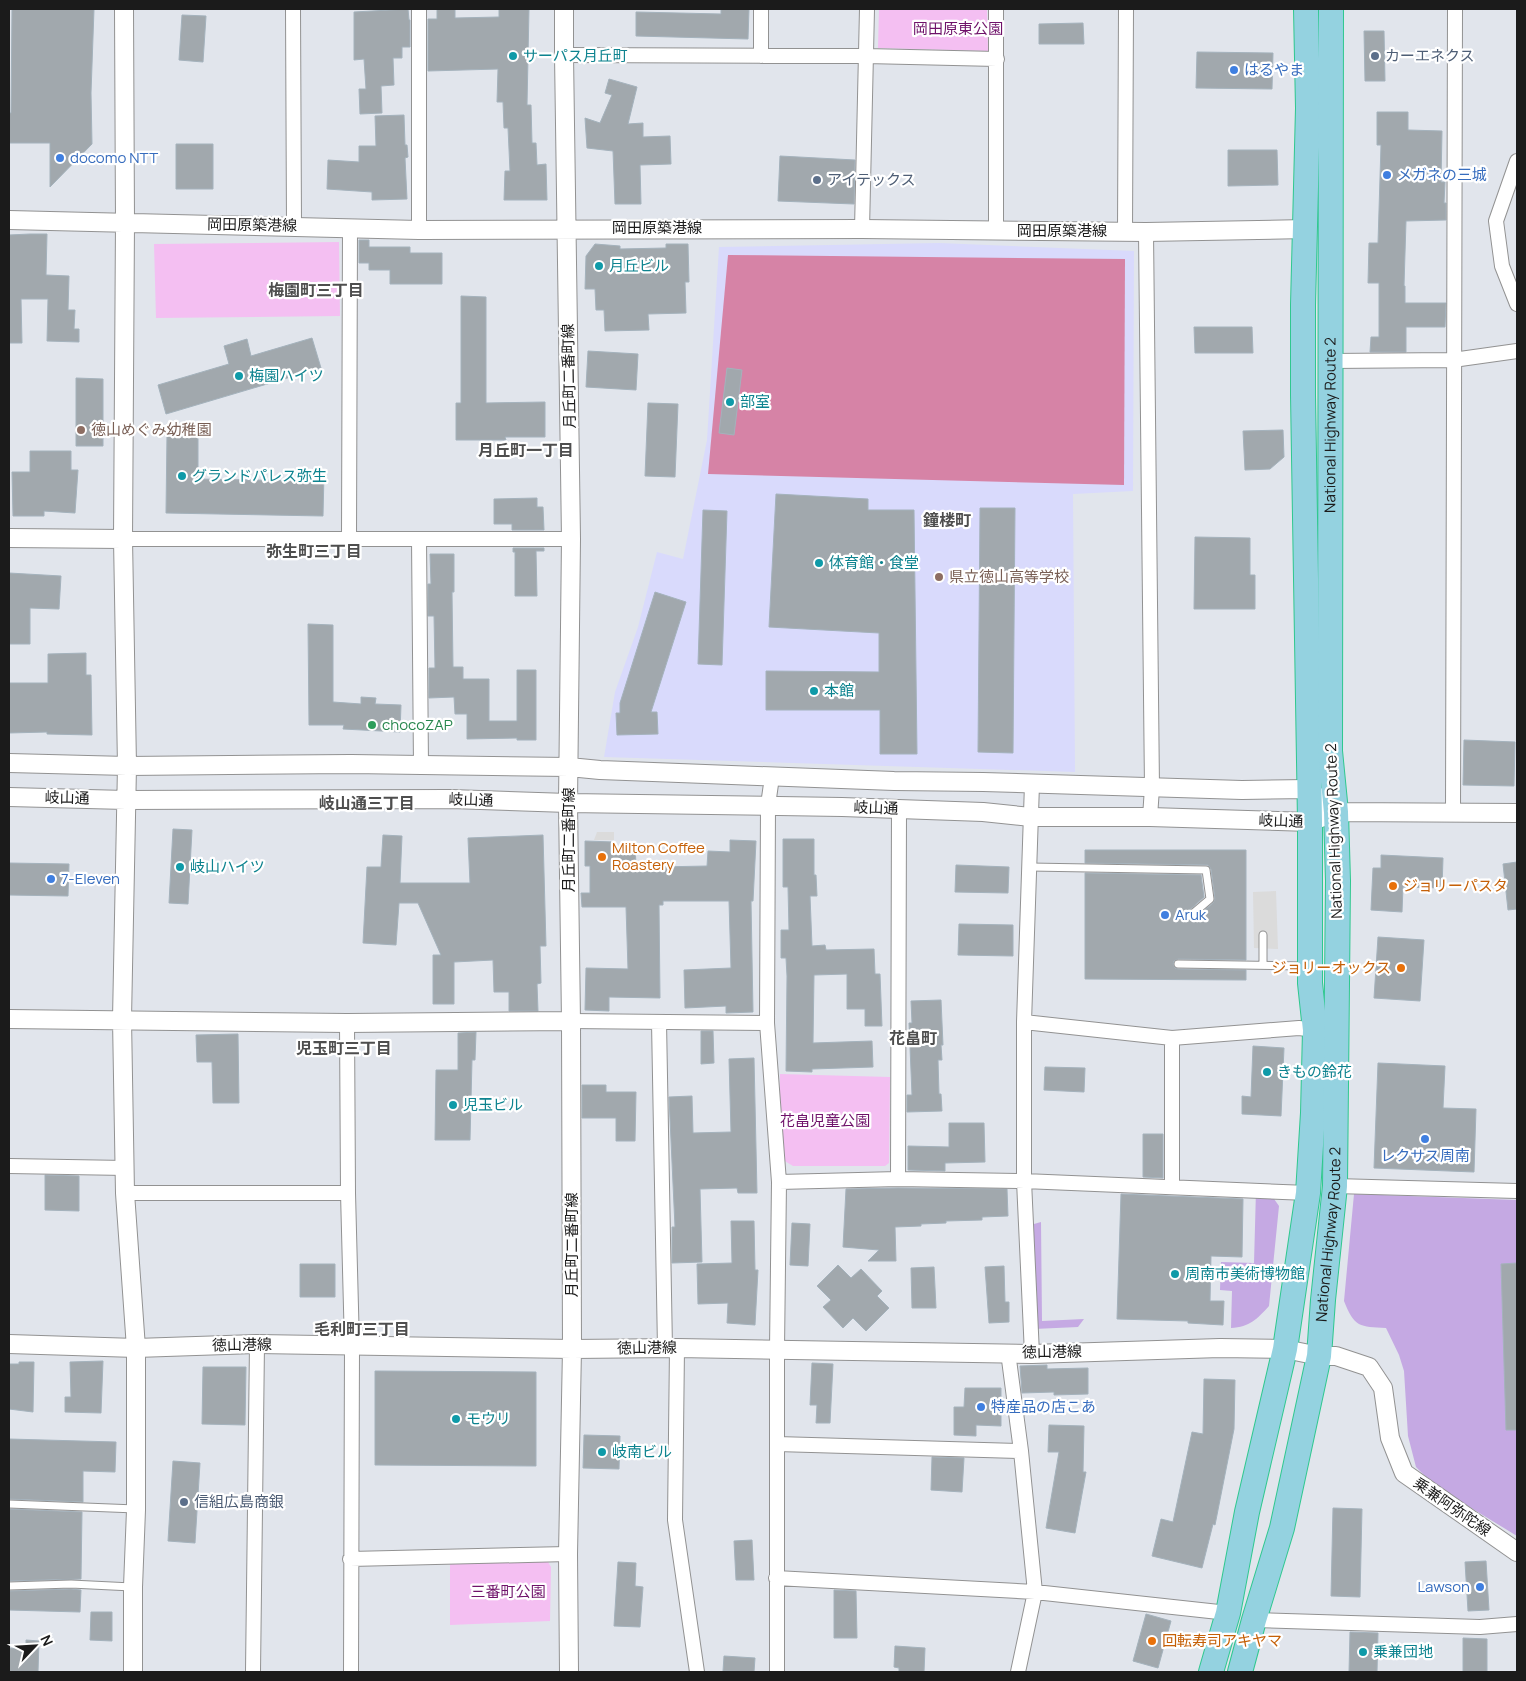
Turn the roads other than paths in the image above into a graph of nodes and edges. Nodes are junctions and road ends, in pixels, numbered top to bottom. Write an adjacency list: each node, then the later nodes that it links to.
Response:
1 (124, 9): 18 (street)
2 (293, 9): 19 (street)
3 (419, 9): 24 (street)
4 (564, 9): 12 (street, 月丘町二番町線)
5 (761, 9): 13 (street)
6 (867, 9): 14 (street)
7 (996, 9): 15 (street)
8 (1126, 9): 26 (street)
9 (1306, 9): 23 (highway, National Highway Route 2)
10 (1331, 9): 31 (highway, National Highway Route 2)
11 (1454, 9): 30 (street)
12 (564, 55): 13 (street); 21 (street, 月丘町二番町線)
13 (761, 56): 14 (street)
14 (866, 56): 15 (street); 22 (street)
15 (997, 60): 25 (street)
16 (1517, 161): 28 (street)
17 (9, 220): 18 (street, 岡田原築港線)
18 (125, 223): 19 (street, 岡田原築港線); 33 (street)
19 (294, 226): 20 (street, 岡田原築港線)
20 (350, 228): 24 (street, 岡田原築港線); 34 (street)
21 (567, 228): 22 (street, 岡田原築港線); 24 (street, 岡田原築港線); 36 (street, 月丘町二番町線)
22 (862, 229): 25 (street, 岡田原築港線)
23 (1306, 229): 27 (street, 岡田原築港線); 44 (highway, National Highway Route 2)
24 (418, 230)
25 (996, 230): 26 (street, 岡田原築港線)
26 (1125, 231): 27 (street, 岡田原築港線)
27 (1146, 232): 43 (street)
28 (1517, 304)
29 (1517, 351): 30 (street)
30 (1453, 360): 31 (street); 51 (street)
31 (1331, 361): 50 (highway, National Highway Route 2)
32 (9, 538): 33 (street)
33 (123, 539): 34 (street); 39 (street)
34 (349, 539): 35 (street)
35 (419, 539): 36 (street); 38 (street)
36 (571, 539): 40 (street, 月丘町二番町線)
37 (9, 763): 39 (street, 岐山通)
38 (421, 765): 39 (street, 岐山通); 40 (street, 岐山通)
39 (127, 766): 46 (street)
40 (570, 767): 41 (street, 岐山通); 47 (street, 月丘町二番町線)
41 (772, 777): 42 (street, 岐山通); 48 (street)
42 (1032, 784): 43 (street, 岐山通); 53 (street)
43 (1152, 788): 44 (street, 岐山通); 54 (street)
44 (1308, 789): 50 (street, 岐山通); 55 (highway, National Highway Route 2)
45 (9, 797): 46 (street, 岐山通)
46 (126, 800): 47 (street, 岐山通); 63 (street)
47 (568, 803): 48 (street, 岐山通); 64 (street, 月丘町二番町線)
48 (768, 806): 49 (street, 岐山通); 68 (street)
49 (899, 808): 53 (street, 岐山通); 73 (street)
50 (1336, 812): 51 (street); 55 (street, 岐山通); 77 (highway, National Highway Route 2)
51 (1453, 812): 52 (street)
52 (1517, 813)
53 (1031, 816): 54 (street, 岐山通); 56 (street)
54 (1150, 817): 55 (street, 岐山通)
55 (1310, 822): 61 (highway, National Highway Route 2)
56 (1030, 867): 57 (lane); 67 (street)
57 (1190, 916)
58 (1263, 935): 60 (lane)
59 (1178, 964): 60 (lane)
60 (1263, 965): 61 (lane)
61 (1310, 966): 69 (highway, National Highway Route 2)
62 (9, 1019): 63 (street)
63 (122, 1019): 65 (street); 72 (street)
64 (571, 1021): 65 (street); 66 (street); 87 (street, 月丘町二番町線)
65 (347, 1022): 80 (street)
66 (659, 1022): 68 (street); 86 (street)
67 (1024, 1022): 70 (street); 74 (street)
68 (767, 1023): 75 (street)
69 (1314, 1030): 70 (street); 81 (highway, National Highway Route 2)
70 (1172, 1038): 76 (street)
71 (9, 1166): 72 (street)
72 (126, 1168): 79 (street)
73 (898, 1178): 74 (street); 75 (street)
74 (1024, 1180): 76 (street); 91 (street)
75 (779, 1182): 88 (street)
76 (1172, 1186): 81 (street)
77 (1335, 1186): 78 (street); 92 (highway, National Highway Route 2)
78 (1517, 1191)
79 (125, 1193): 80 (street); 85 (street)
80 (348, 1193): 84 (street)
81 (1308, 1193): 89 (highway, National Highway Route 2)
82 (9, 1344): 85 (street, 徳山港線)
83 (257, 1344): 84 (street, 徳山港線); 85 (street, 徳山港線); 108 (street)
84 (352, 1346): 87 (street, 徳山港線); 99 (street)
85 (136, 1348): 96 (street)
86 (671, 1348): 87 (street, 徳山港線); 88 (street, 徳山港線); 111 (street)
87 (572, 1349): 98 (street, 月丘町二番町線)
88 (776, 1349): 90 (street, 徳山港線); 93 (street)
89 (1285, 1349): 91 (street, 徳山港線); 92 (street, 乗兼阿弥陀線); 104 (highway, National Highway Route 2)
90 (1008, 1352): 91 (street, 徳山港線); 94 (street)
91 (1032, 1354)
92 (1319, 1356): 97 (street, 乗兼阿弥陀線); 105 (highway, National Highway Route 2)
93 (777, 1444): 94 (street); 100 (street)
94 (1021, 1451): 103 (street)
95 (9, 1504): 96 (lane)
96 (136, 1510): 102 (street)
97 (1517, 1552)
98 (568, 1554): 99 (street); 110 (street, 月丘町二番町線)
99 (350, 1558): 109 (street)
100 (776, 1578): 103 (street); 112 (street)
101 (9, 1586): 102 (lane)
102 (133, 1587): 107 (street)
103 (1035, 1592): 104 (street); 113 (street)
104 (1228, 1613): 114 (highway, National Highway Route 2)
105 (1254, 1620): 106 (street); 115 (highway, National Highway Route 2)
106 (1517, 1624)
107 (133, 1672)
108 (252, 1672)
109 (351, 1672)
110 (569, 1672)
111 (698, 1672)
112 (777, 1672)
113 (1018, 1672)
114 (1211, 1672)
115 (1240, 1672)

